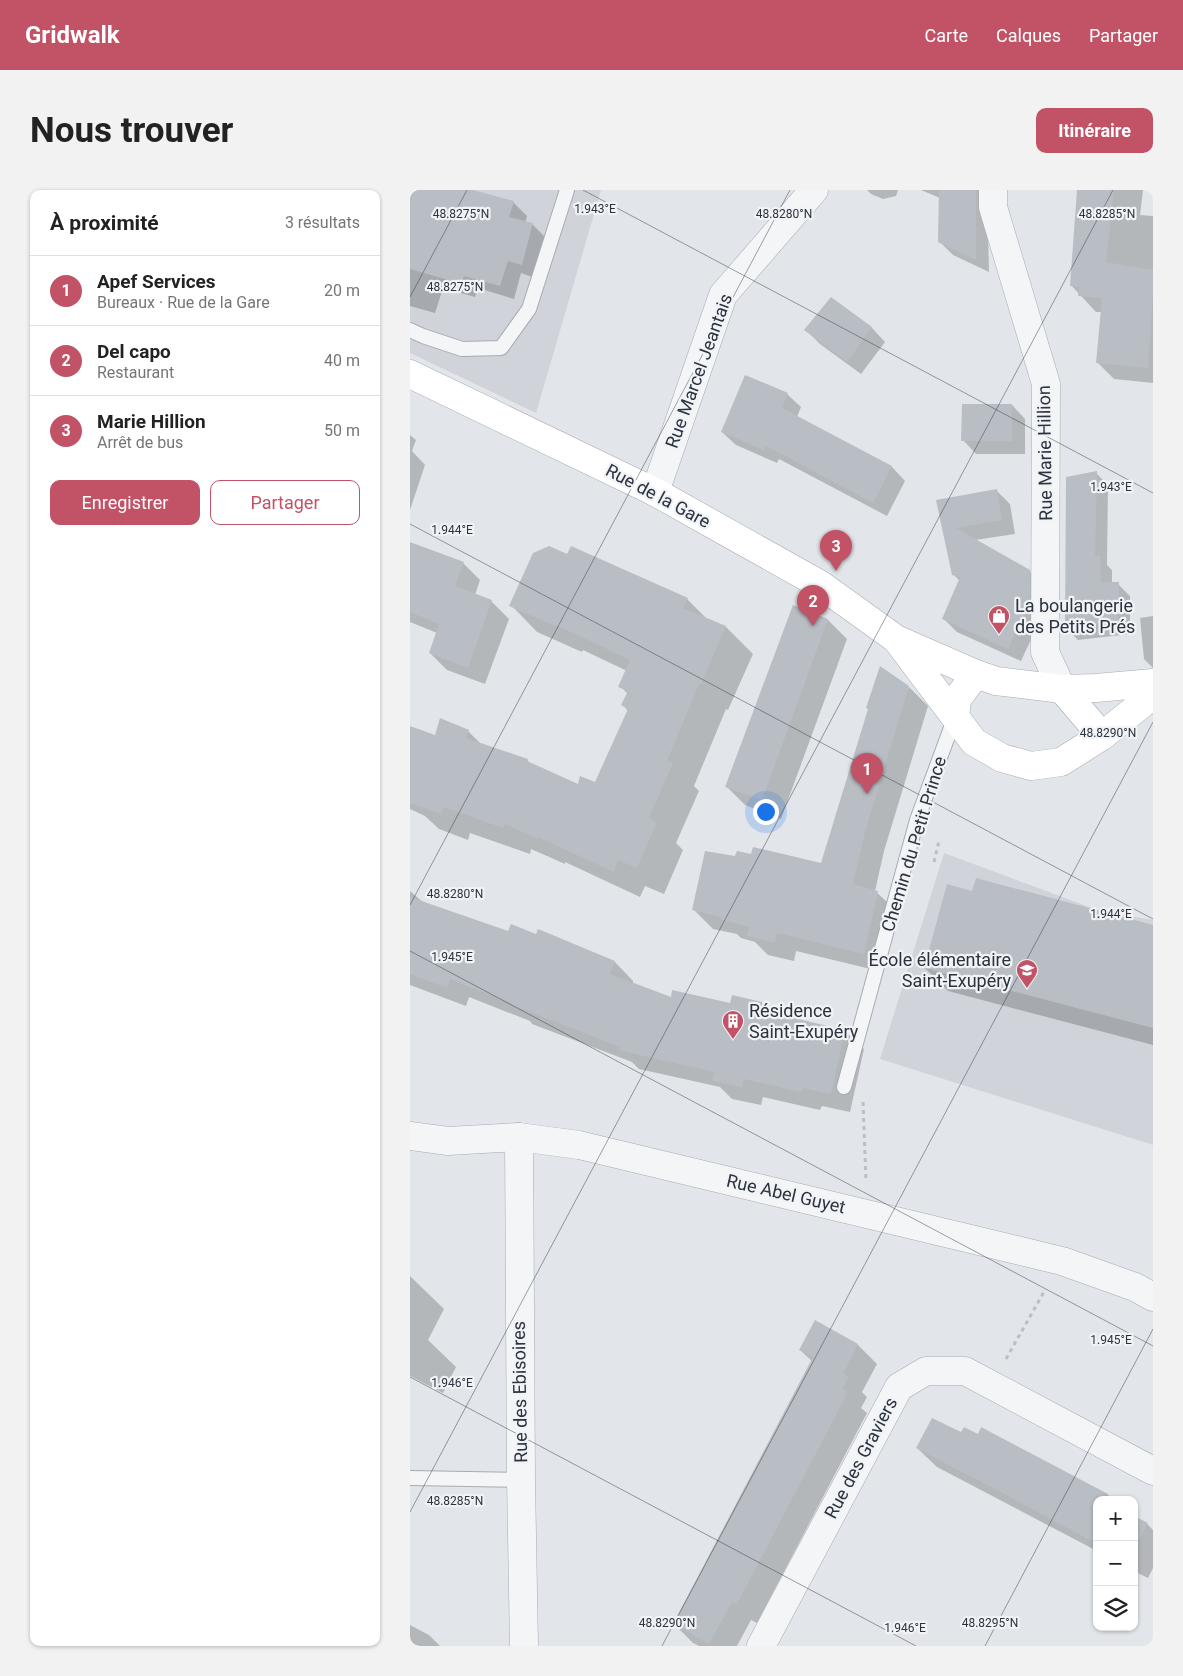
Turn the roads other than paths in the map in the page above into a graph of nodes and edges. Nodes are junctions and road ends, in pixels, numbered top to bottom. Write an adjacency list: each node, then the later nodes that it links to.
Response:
1 (567, 190): 4 (lane)
2 (814, 190): 6 (street, Rue Marcel Jeantais)
3 (993, 190): 10 (street, Rue Marie Hillion)
4 (410, 330)
5 (410, 374): 6 (street, Rue de la Gare)
6 (655, 492): 7 (street, Rue de la Gare)
7 (896, 639): 8 (street, Rue de la Gare); 12 (street, Rue de la Gare)
8 (976, 674): 10 (street, Rue de la Gare); 12 (street)
9 (1153, 683): 10 (street, Rue de la Gare)
10 (1062, 690): 13 (street)
11 (1153, 695): 13 (street, Rue de la Gare)
12 (954, 717): 13 (street, Rue de la Gare); 14 (lane, Chemin du Petit Prince)
13 (1102, 736)
14 (844, 1087)
15 (410, 1136): 16 (street, Rue Abel Guyet)
16 (519, 1137): 17 (street, Rue Abel Guyet); 20 (street, Rue des Ebisoires)
17 (1153, 1297)
18 (1153, 1471): 22 (street, Rue des Graviers)
19 (410, 1478): 20 (lane)
20 (521, 1480): 21 (street, Rue des Ebisoires)
21 (524, 1646)
22 (761, 1646)

